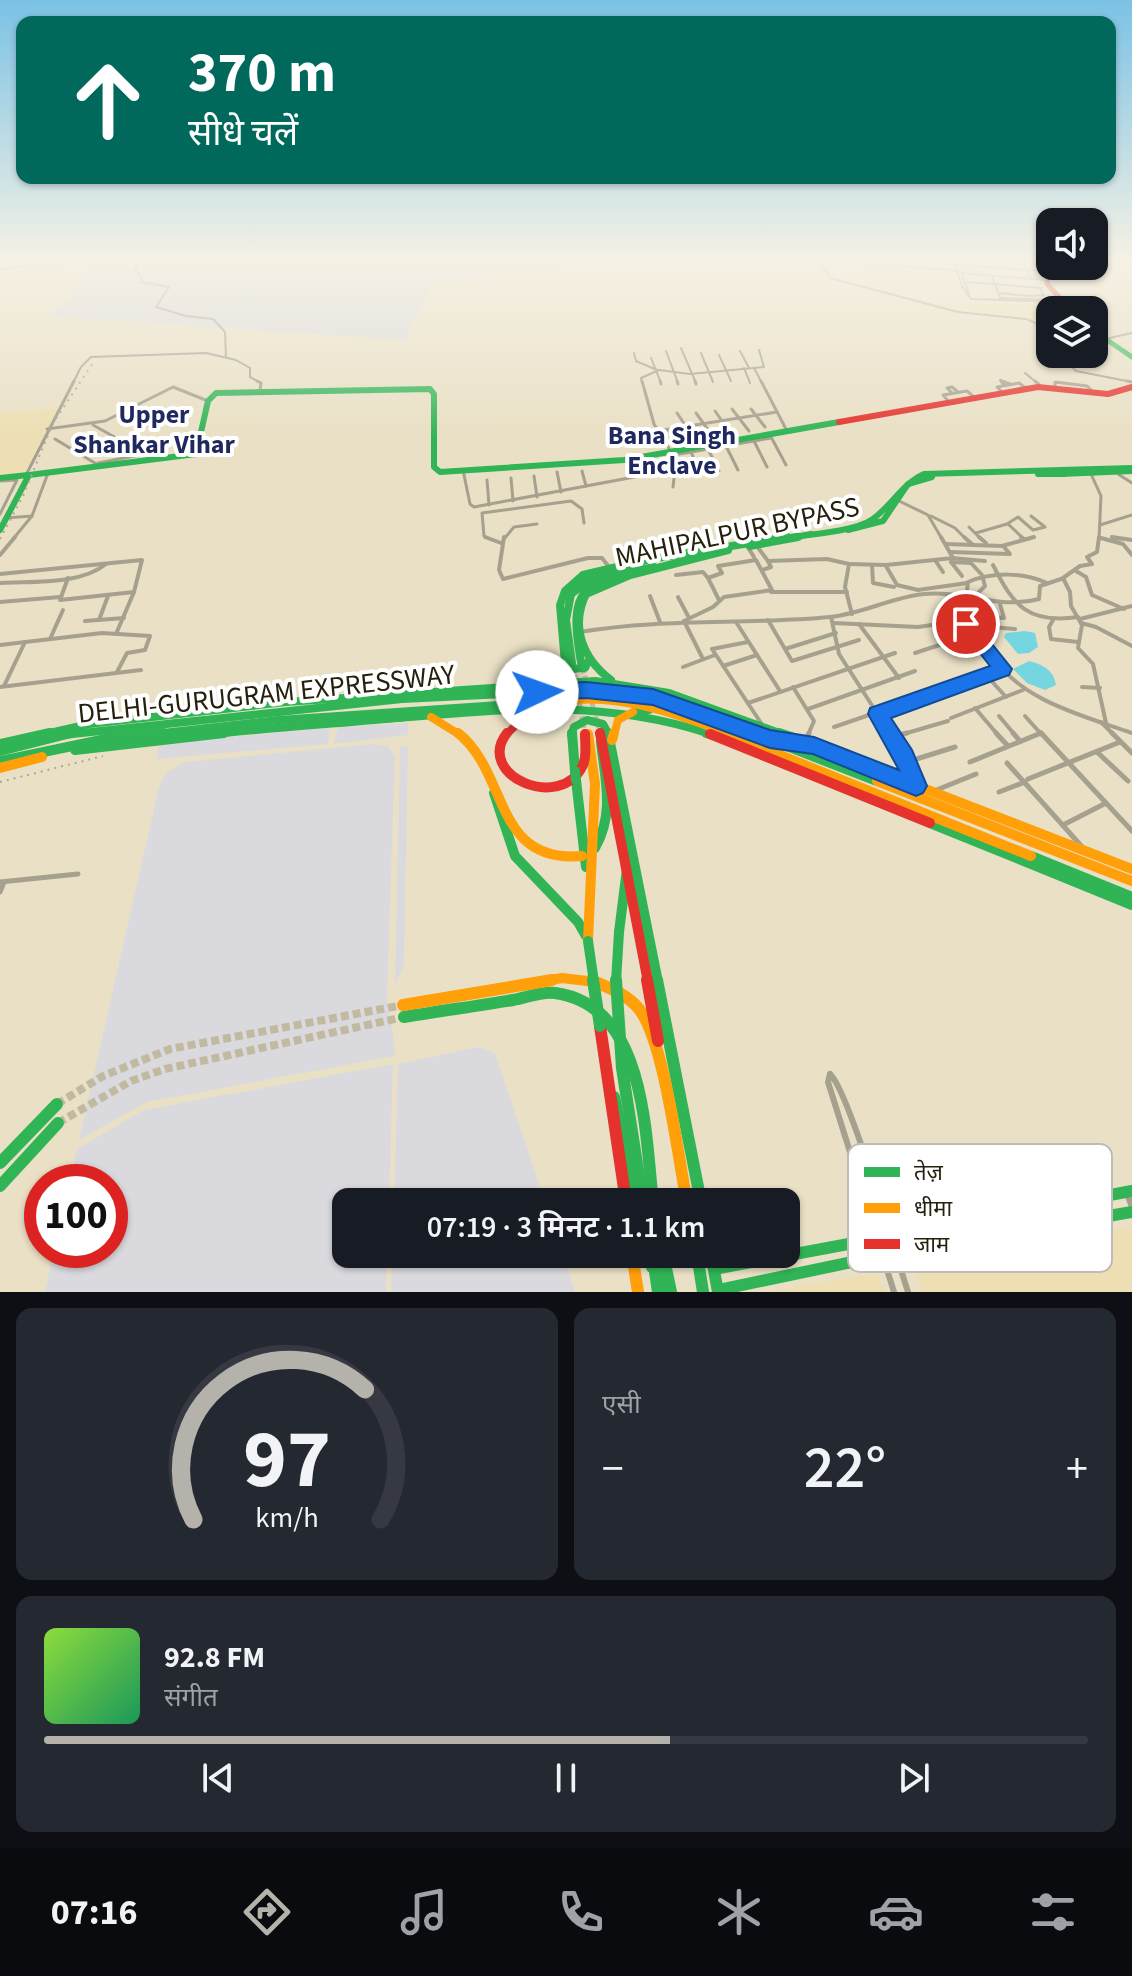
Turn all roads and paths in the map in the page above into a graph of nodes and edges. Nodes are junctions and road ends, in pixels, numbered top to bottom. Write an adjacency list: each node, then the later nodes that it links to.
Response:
1 (207, 318): 15 (street)
2 (1015, 318): 3 (street)
3 (1036, 323)
4 (1132, 333): 5 (street)
5 (1108, 339)
6 (1108, 340): 14 (main road)
7 (681, 348): 24 (street)
8 (759, 350): 19 (street)
9 (666, 351): 23 (street)
10 (740, 351): 19 (street)
11 (634, 353): 21 (street)
12 (701, 353): 22 (street)
13 (719, 355): 17 (street)
14 (1132, 356)
15 (226, 357): 34 (street); 52 (street)
16 (651, 358): 21 (street)
17 (725, 368): 18 (street); 22 (street); 26 (street)
18 (744, 368): 19 (street); 28 (street)
19 (752, 368): 42 (street)
20 (1073, 368): 32 (street)
21 (657, 370): 23 (street); 29 (street); 54 (street)
22 (708, 370): 24 (street); 27 (street)
23 (674, 372): 24 (street); 30 (street)
24 (692, 373): 31 (street)
25 (1025, 373): 33 (street)
26 (731, 381)
27 (713, 382)
28 (750, 383)
29 (661, 384)
30 (678, 384)
31 (696, 384)
32 (1132, 384): 33 (main road)
33 (1042, 387): 36 (main road)
34 (260, 391): 37 (main road); 72 (main road)
35 (950, 397): 36 (main road); 36 (street); 56 (main road)
36 (975, 398)
37 (208, 401): 43 (street); 67 (main road)
38 (184, 409): 43 (street)
39 (732, 409): 47 (street)
40 (751, 409): 46 (street)
41 (715, 411): 48 (street)
42 (777, 412): 46 (street); 56 (street)
43 (123, 413): 49 (street)
44 (677, 413): 51 (street)
45 (696, 413): 50 (street)
46 (756, 415): 47 (street); 57 (street)
47 (739, 418): 48 (street); 55 (street)
48 (721, 421): 50 (street); 58 (street)
49 (91, 424): 52 (street); 67 (street)
50 (703, 424): 51 (street); 59 (street)
51 (685, 426): 53 (street); 61 (street)
52 (47, 429): 82 (street)
53 (667, 429): 54 (street); 65 (street)
54 (657, 431): 65 (street)
55 (749, 431)
56 (787, 431): 57 (main road)
57 (768, 433): 62 (street); 65 (main road); 68 (street)
58 (732, 435)
59 (714, 438)
60 (55, 439): 67 (street)
61 (696, 441)
62 (754, 441): 63 (street); 69 (street)
63 (726, 446): 64 (street); 73 (street)
64 (708, 449): 66 (street); 75 (street)
65 (674, 450): 66 (street); 71 (street); 72 (main road)
66 (691, 452): 70 (street)
67 (98, 465): 78 (main road)
68 (786, 465)
69 (767, 467)
70 (698, 468)
71 (677, 469): 88 (street); 89 (street)
72 (463, 470): 94 (street)
73 (738, 470)
74 (582, 471): 88 (street)
75 (719, 471)
76 (1132, 471): 79 (main road); 81 (main road, MAHIPALPUR BYPASS); 126 (main road, MAHIPALPUR BYPASS)
77 (557, 472): 90 (street)
78 (48, 473): 82 (main road); 96 (street)
79 (1060, 474): 80 (main road, MAHIPALPUR BYPASS); 92 (main road, MAHIPALPUR BYPASS)
80 (1091, 474): 81 (main road, MAHIPALPUR BYPASS); 103 (street)
81 (1118, 474): 87 (street)
82 (27, 475): 85 (main road); 95 (main road)
83 (534, 476): 91 (street)
84 (511, 478): 93 (street)
85 (0, 480): 95 (street)
86 (487, 480): 94 (street)
87 (1132, 483)
88 (586, 486): 90 (street)
89 (673, 487)
90 (561, 492): 91 (street)
91 (537, 497): 93 (street)
92 (897, 500): 97 (street); 118 (main road, MAHIPALPUR BYPASS)
93 (513, 501): 94 (street)
94 (489, 505)
95 (3, 516): 96 (street); 106 (main road)
96 (32, 516): 121 (street)
97 (928, 516): 115 (street); 116 (street)
98 (1031, 516): 102 (street)
99 (1130, 517): 103 (street)
100 (584, 523): 114 (street)
101 (537, 524): 104 (street)
102 (1007, 524): 107 (street); 111 (street)
103 (1100, 525): 110 (street)
104 (524, 526): 108 (street); 114 (street)
105 (969, 527): 107 (street)
106 (0, 530)
107 (976, 533): 117 (street)
108 (527, 536)
109 (1034, 537): 111 (street)
110 (1099, 538): 113 (street); 136 (street)
111 (1024, 539): 119 (street)
112 (1132, 540): 113 (street)
113 (1113, 541): 122 (street)
114 (501, 543): 134 (street)
115 (945, 544): 116 (street); 120 (street)
116 (972, 544): 117 (street)
117 (988, 545): 119 (street)
118 (752, 546): 123 (street); 126 (main road, MAHIPALPUR BYPASS); 127 (street)
119 (1003, 546): 120 (street)
120 (950, 552): 125 (street)
121 (0, 555)
122 (1132, 555)
123 (754, 557)
124 (935, 560): 125 (street); 132 (street); 137 (street)
125 (951, 560): 128 (street); 140 (street); 142 (street)
126 (669, 561): 134 (main road, MAHIPALPUR BYPASS); 186 (main road, MAHIPALPUR BYPASS); 206 (main road)
127 (768, 561): 130 (street); 135 (street)
128 (985, 561)
129 (106, 563): 138 (street); 141 (street); 151 (street)
130 (849, 564): 131 (street); 153 (street)
131 (872, 565): 132 (street); 149 (street)
132 (886, 565): 150 (street)
133 (993, 565): 144 (street)
134 (609, 567): 206 (main road, MAHIPALPUR BYPASS)
135 (762, 570): 143 (street); 152 (street)
136 (1076, 571): 145 (street); 168 (street)
137 (943, 572)
138 (3, 574): 148 (street)
139 (676, 575): 143 (street)
140 (962, 576)
141 (68, 577): 148 (street); 159 (street)
142 (983, 577): 144 (street); 146 (street); 163 (street)
143 (708, 578): 165 (street)
144 (999, 578): 147 (street); 164 (street)
145 (1064, 578): 147 (street); 178 (street)
146 (967, 583): 154 (street); 161 (street)
147 (1047, 583): 164 (street)
148 (0, 584)
149 (894, 587)
150 (915, 590): 154 (street); 157 (street)
151 (134, 592): 155 (street); 172 (street)
152 (771, 592): 153 (street); 165 (street)
153 (847, 592): 170 (street)
154 (924, 592): 157 (street); 158 (street)
155 (108, 596): 159 (street); 174 (street)
156 (650, 596): 181 (street)
157 (917, 596): 170 (street)
158 (947, 596): 161 (street); 180 (street)
159 (60, 597): 162 (street)
160 (678, 597): 173 (street)
161 (967, 599): 163 (street); 171 (street)
162 (0, 602)
163 (980, 602): 166 (street)
164 (1014, 602): 166 (street); 177 (street)
165 (719, 603): 173 (street)
166 (1000, 604): 171 (street)
167 (1132, 606): 168 (street)
168 (1124, 609): 178 (street)
169 (63, 610): 190 (street)
170 (852, 614): 176 (street)
171 (975, 616): 184 (street)
172 (124, 618): 174 (street); 188 (street)
173 (686, 619): 181 (street); 182 (street); 205 (street)
174 (99, 620): 179 (street)
175 (768, 620): 176 (street); 182 (street); 199 (street)
176 (832, 620): 183 (street); 187 (street)
177 (1053, 620): 178 (street); 194 (street)
178 (1080, 620): 194 (street); 196 (street)
179 (85, 621)
180 (956, 621): 183 (street); 189 (street)
181 (660, 622): 186 (street)
182 (736, 622): 193 (street)
183 (859, 624): 204 (street)
184 (978, 626): 185 (street); 198 (street)
185 (1015, 629)
186 (580, 632): 206 (main road, MAHIPALPUR BYPASS)
187 (836, 633): 197 (street); 199 (street)
188 (116, 634): 190 (street); 213 (street)
189 (973, 634): 198 (street); 201 (street)
190 (50, 639): 192 (street)
191 (859, 640): 197 (street)
192 (25, 642): 195 (street); 218 (street)
193 (748, 642): 202 (street); 203 (street)
194 (1078, 642): 221 (street)
195 (0, 645)
196 (1132, 646)
197 (837, 647): 199 (street); 209 (street)
198 (987, 647): 210 (street)
199 (785, 649)
200 (895, 653): 204 (street)
201 (915, 653)
202 (716, 655): 205 (street); 207 (street)
203 (757, 655): 207 (street); 223 (street)
204 (882, 657): 209 (street); 215 (street)
205 (703, 659): 208 (street)
206 (576, 661): 216 (main road); 217 (main road)
207 (723, 666): 226 (street)
208 (683, 667)
209 (849, 669): 219 (street); 224 (street)
210 (1003, 669): 214 (street); 222 (street)
211 (141, 670): 213 (street)
212 (915, 671): 215 (street)
213 (117, 672): 218 (street)
214 (986, 675): 225 (street); 232 (street)
215 (899, 678): 224 (street)
216 (558, 682): 217 (main road); 245 (main road)
217 (619, 683): 237 (main road)
218 (2, 686)
219 (793, 687): 223 (street); 230 (street)
220 (1082, 687): 221 (street)
221 (1100, 688): 236 (street)
222 (1024, 689): 225 (street); 236 (street)
223 (780, 691): 226 (street)
224 (863, 691): 230 (street); 232 (street)
225 (1006, 697): 228 (street)
226 (748, 703): 237 (street)
227 (563, 708): 231 (main road); 233 (main road); 275 (main road)
228 (975, 708): 241 (street); 247 (street)
229 (658, 709): 231 (main road); 253 (main road, DELHI-GURUGRAM EXPRESSWAY); 279 (main road, DELHI-GURUGRAM EXPRESSWAY)
230 (808, 709): 246 (street)
231 (634, 712): 251 (main road); 280 (main road)
232 (877, 714): 238 (street); 241 (street)
233 (429, 716): 258 (main road); 259 (main road)
234 (999, 716): 243 (street)
235 (1025, 716): 239 (street)
236 (1104, 722): 240 (street); 244 (street)
237 (763, 726): 246 (main road)
238 (834, 727)
239 (1041, 733): 243 (street); 257 (street)
240 (1132, 733)
241 (892, 737): 254 (street)
242 (770, 739): 246 (main road); 249 (main road, DELHI-GURUGRAM EXPRESSWAY); 276 (main road)
243 (1020, 741): 247 (street)
244 (1120, 742): 250 (street); 252 (street)
245 (0, 744)
246 (809, 744): 263 (main road)
247 (1008, 746): 255 (street)
248 (955, 747): 254 (street)
249 (0, 751)
250 (1097, 752): 257 (street); 262 (street)
251 (613, 753): 275 (main road); 297 (main road)
252 (1132, 753)
253 (0, 761)
254 (907, 762): 263 (street)
255 (970, 762)
256 (1007, 763): 261 (street)
257 (1068, 763): 261 (street); 266 (street)
258 (483, 767): 271 (main road); 281 (main road)
259 (0, 768)
260 (976, 774): 264 (street)
261 (1026, 781): 265 (street); 267 (street)
262 (1128, 781)
263 (916, 786): 264 (main road)
264 (932, 792): 270 (main road)
265 (999, 792)
266 (1106, 803): 267 (street); 268 (street)
267 (1063, 825): 270 (street)
268 (1132, 831)
269 (595, 848): 272 (main road)
270 (1086, 851): 273 (main road)
271 (582, 856)
272 (628, 864): 284 (main road); 294 (main road, bridge)
273 (1132, 869)
274 (78, 874): 277 (street)
275 (587, 880): 281 (main road)
276 (1132, 881)
277 (2, 882): 278 (street)
278 (0, 892)
279 (1132, 897)
280 (1132, 905)
281 (588, 941): 285 (main road, bridge)
282 (403, 1005): 284 (main road)
283 (404, 1017): 295 (main road)
284 (662, 1062): 296 (main road)
285 (609, 1078): 292 (main road); 293 (main road)
286 (57, 1104): 290 (main road)
287 (58, 1123): 291 (main road)
288 (848, 1144): 289 (street)
289 (859, 1144)
290 (0, 1163)
291 (0, 1186)
292 (624, 1188)
293 (633, 1188)
294 (641, 1188)
295 (651, 1188)
296 (684, 1188)
297 (698, 1188)
298 (1129, 1192): 299 (street)
299 (1132, 1209): 300 (main road)
300 (1112, 1213)
301 (848, 1245): 308 (main road)
302 (848, 1263): 311 (main road)
303 (634, 1268): 312 (main road)
304 (652, 1268): 313 (main road, bridge)
305 (656, 1268): 314 (main road)
306 (666, 1268): 314 (main road)
307 (699, 1268): 315 (main road)
308 (714, 1269): 311 (main road)
309 (888, 1272): 316 (street)
310 (901, 1272): 317 (street)
311 (718, 1291)
312 (638, 1292)
313 (658, 1292)
314 (669, 1292)
315 (703, 1292)
316 (894, 1292)
317 (908, 1292)

